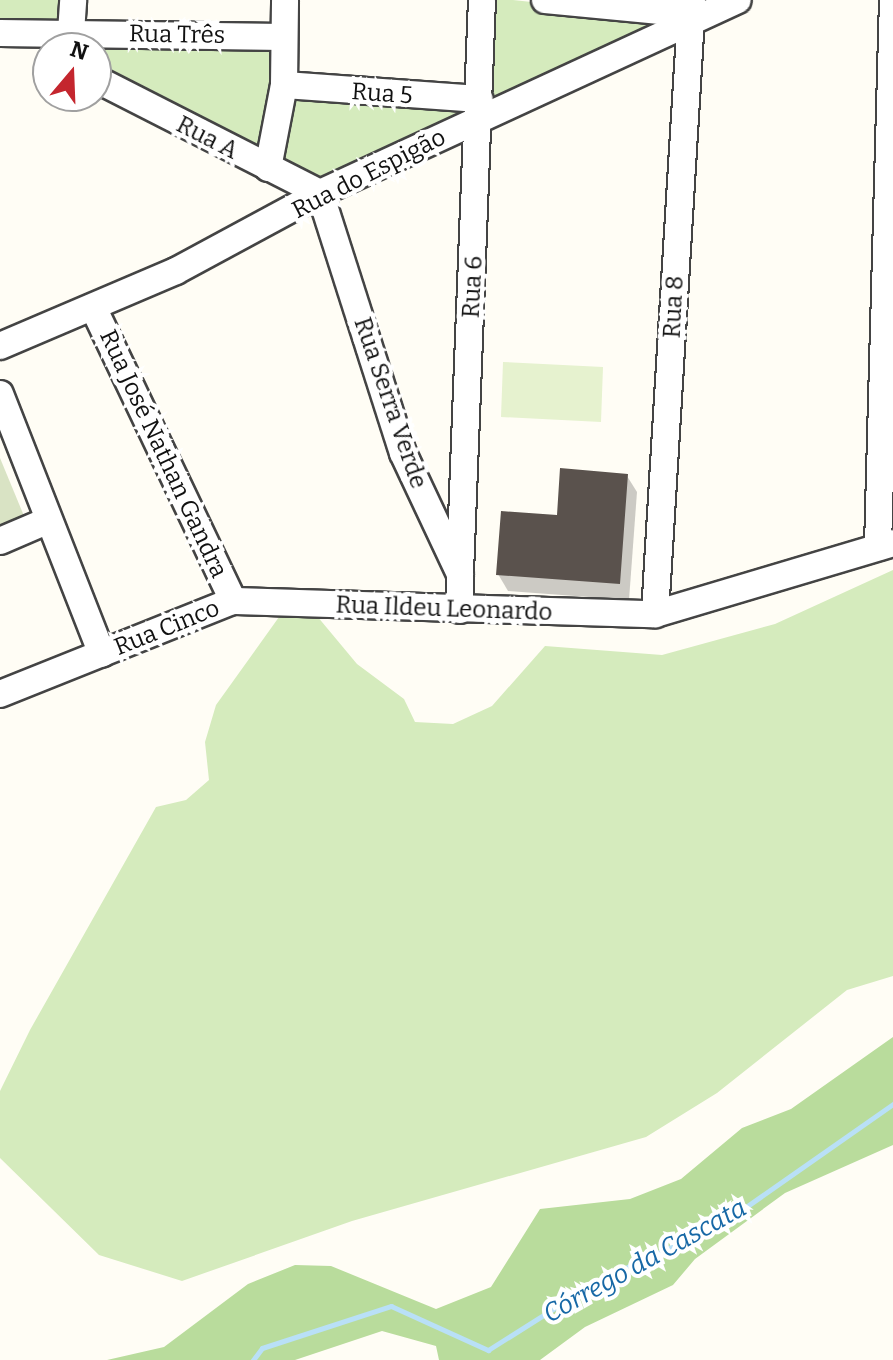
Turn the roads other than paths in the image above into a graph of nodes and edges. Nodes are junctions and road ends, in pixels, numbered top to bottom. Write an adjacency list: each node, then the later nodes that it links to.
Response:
1 (73, 0): 8 (street)
2 (285, 0): 11 (street)
3 (482, 0): 15 (street, Rua 6)
4 (545, 0): 7 (street)
5 (738, 0): 7 (street, Rua do Espigão)
6 (893, 0): 16 (street)
7 (691, 12): 15 (street, Rua do Espigão); 28 (street, Rua 8)
8 (71, 32)
9 (0, 33): 12 (street, Rua Três)
10 (112, 33): 11 (street, Rua Três)
11 (283, 37): 13 (street)
12 (32, 43)
13 (284, 85): 15 (street, Rua 5); 17 (street)
14 (112, 87): 17 (street, Rua A)
15 (480, 108): 18 (street, Rua do Espigão); 25 (street, Rua 6)
16 (892, 164): 24 (street)
17 (268, 168): 18 (street, Rua A)
18 (320, 193): 19 (street, Rua do Espigão); 25 (street, Rua Serra Verde)
19 (93, 307): 20 (street, Rua do Espigão); 26 (street, Rua José Nathan Gandra)
20 (0, 346)
21 (0, 394): 22 (street)
22 (49, 520): 23 (street); 29 (street)
23 (0, 541)
24 (885, 545): 28 (street, Rua Ildeu Leonardo)
25 (460, 574): 27 (street, Rua Serra Verde)
26 (233, 601): 27 (street, Rua Ildeu Leonardo); 29 (street, Rua Cinco)
27 (460, 610): 28 (street, Rua Ildeu Leonardo)
28 (655, 614)
29 (102, 654): 30 (street, Rua Cinco)
30 (0, 694)

